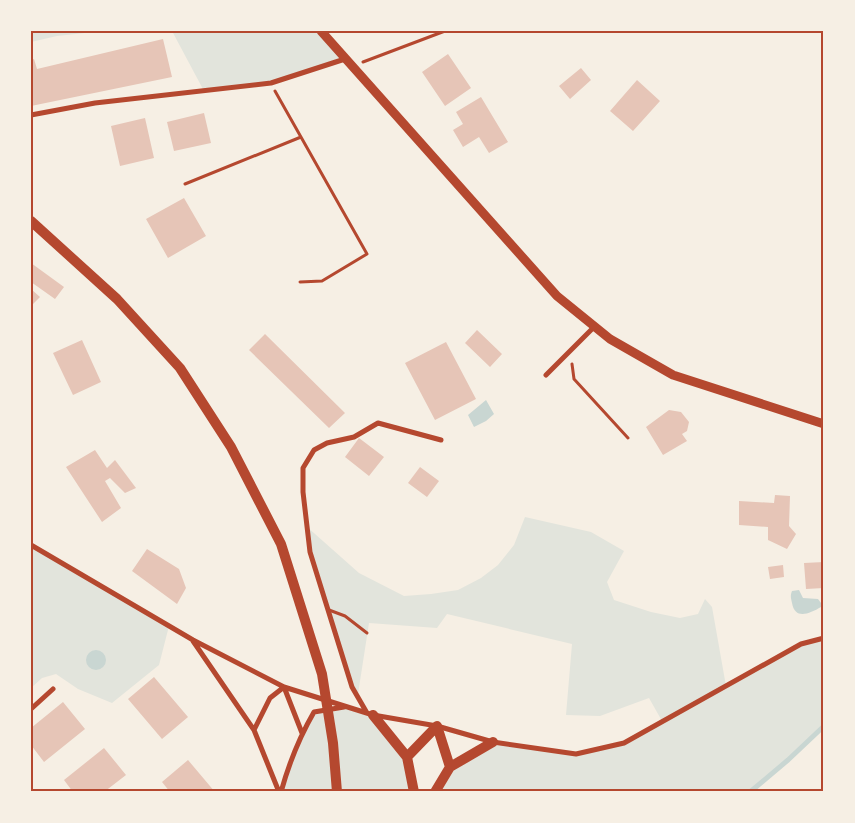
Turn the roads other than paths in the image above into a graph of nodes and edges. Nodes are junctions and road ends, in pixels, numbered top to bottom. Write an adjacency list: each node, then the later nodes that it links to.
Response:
1 (321, 31): 2 (street)
2 (348, 63): 3 (street); 5 (street)
3 (31, 115)
4 (31, 221): 26 (main road)
5 (594, 326): 6 (street); 7 (street)
6 (546, 375)
7 (824, 424)
8 (441, 440): 10 (street)
9 (31, 545): 13 (street)
10 (329, 610): 11 (lane); 18 (street)
11 (367, 633)
12 (824, 638): 22 (street)
13 (193, 640): 14 (street); 20 (street)
14 (284, 687): 16 (street); 20 (street); 21 (street)
15 (53, 689): 17 (street)
16 (346, 707): 18 (street); 21 (street)
17 (31, 709)
18 (370, 714): 19 (street); 23 (main road)
19 (436, 726): 22 (street); 23 (main road); 24 (main road)
20 (254, 730): 25 (street)
21 (302, 733): 25 (street)
22 (493, 742): 24 (main road)
23 (407, 757): 27 (main road)
24 (450, 767): 28 (main road)
25 (280, 792)
26 (337, 792)
27 (414, 792)
28 (435, 792)

